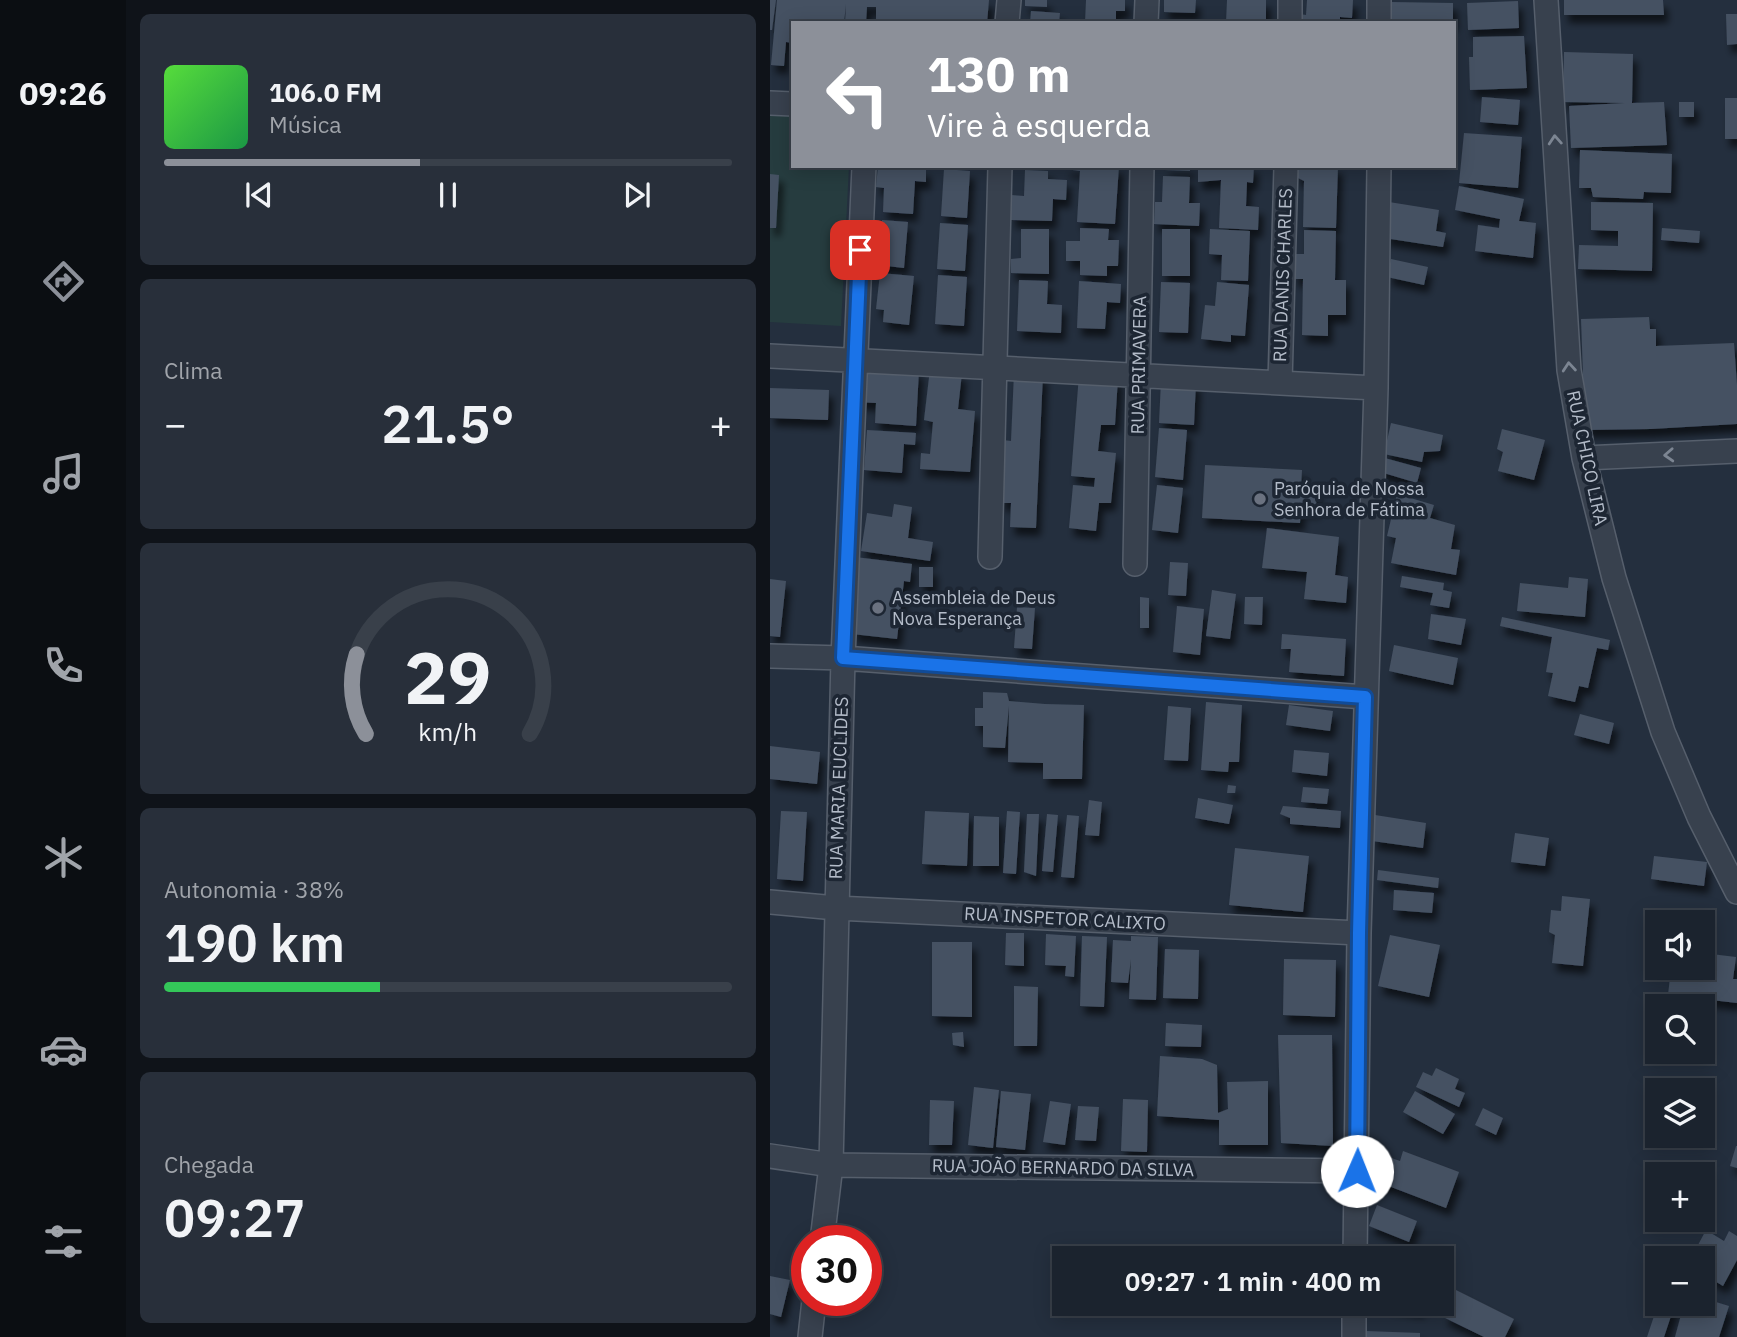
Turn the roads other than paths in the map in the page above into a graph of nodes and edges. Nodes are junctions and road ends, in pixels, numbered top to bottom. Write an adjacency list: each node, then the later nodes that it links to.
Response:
1 (1009, 0): 6 (street)
2 (1147, 0): 7 (street)
3 (1290, 0): 8 (street)
4 (1379, 0): 9 (street)
5 (1546, 0): 24 (street, RUA CHICO LIRA, one-way to 5)
6 (1007, 21)
7 (1146, 21)
8 (1290, 21)
9 (1379, 21)
10 (770, 103): 11 (street)
11 (791, 104)
12 (864, 168): 18 (street, RUA MARIA EUCLIDES)
13 (1000, 168): 19 (street)
14 (1142, 168): 20 (street, RUA PRIMAVERA)
15 (1286, 168): 21 (street, RUA DANIS CHARLES)
16 (1379, 168): 22 (street)
17 (770, 356): 18 (street)
18 (855, 360): 19 (street); 28 (street, RUA MARIA EUCLIDES)
19 (996, 368): 20 (street); 25 (street)
20 (1139, 376): 21 (street); 26 (street, RUA PRIMAVERA)
21 (1280, 383): 22 (street)
22 (1376, 388): 29 (street)
23 (1737, 452): 24 (street, one-way to 24)
24 (1584, 458): 30 (street, RUA CHICO LIRA)
25 (990, 557)
26 (1135, 564)
27 (770, 656): 28 (street)
28 (843, 658): 29 (street); 32 (street, RUA MARIA EUCLIDES)
29 (1365, 697): 33 (street)
30 (1737, 892)
31 (770, 902): 32 (street, RUA INSPETOR CALIXTO)
32 (836, 908): 33 (street, RUA INSPETOR CALIXTO); 35 (street, RUA MARIA EUCLIDES)
33 (1359, 933): 36 (street)
34 (770, 1156): 35 (street, RUA JOÃO BERNARDO DA SILVA)
35 (831, 1165): 36 (street, RUA JOÃO BERNARDO DA SILVA); 37 (street, RUA MARIA EUCLIDES)
36 (1357, 1171): 38 (street)
37 (823, 1225)
38 (1355, 1246)
39 (812, 1316): 41 (street)
40 (1354, 1316): 42 (street)
41 (810, 1337)
42 (1354, 1337)

